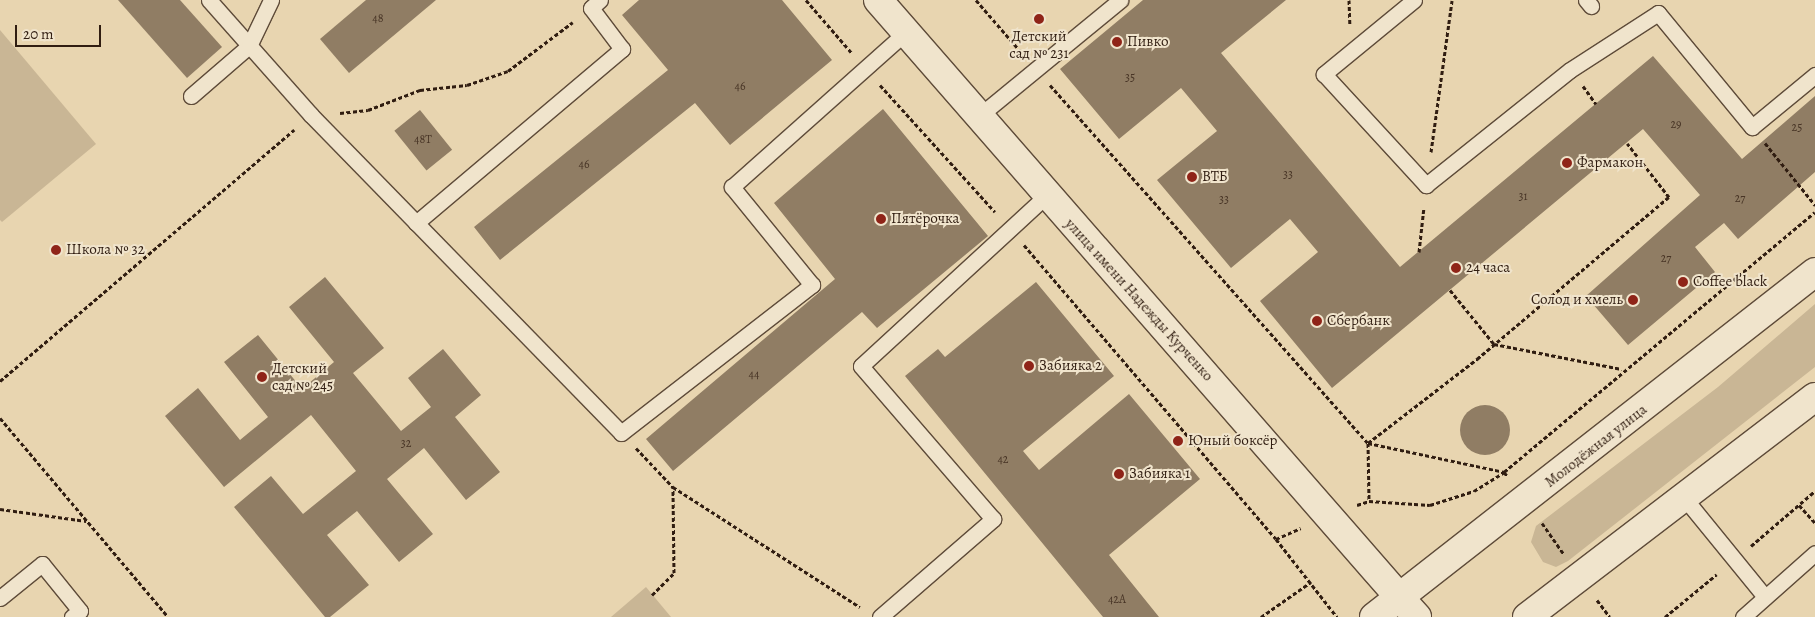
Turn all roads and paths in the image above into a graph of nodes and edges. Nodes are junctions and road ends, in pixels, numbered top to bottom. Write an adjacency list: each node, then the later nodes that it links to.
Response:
1 (209, 0): 11 (lane)
2 (270, 0): 11 (lane)
3 (806, 0): 12 (path)
4 (878, 0): 10 (main road, улица имени Надежды Курченко)
5 (976, 0): 13 (path)
6 (1120, 0): 13 (lane)
7 (1414, 0): 20 (lane)
8 (1452, 0): 20 (path)
9 (596, 4): 16 (path); 24 (lane)
10 (906, 32): 12 (lane); 17 (main road, улица имени Надежды Курченко)
11 (249, 46): 15 (lane); 16 (lane)
12 (865, 68): 25 (path); 34 (lane)
13 (1036, 70): 17 (lane); 35 (path)
14 (1815, 75): 18 (lane)
15 (191, 96)
16 (311, 115): 24 (lane); 31 (path)
17 (979, 116): 21 (main road, улица имени Надежды Курченко)
18 (1752, 127): 20 (lane); 22 (path)
19 (1627, 143): 29 (path)
20 (1426, 185): 26 (path)
21 (1046, 196): 25 (lane); 43 (main road, улица имени Надежды Курченко)
22 (1815, 205)
23 (1815, 212): 30 (path)
24 (416, 223): 34 (lane)
25 (1010, 229): 46 (path); 54 (lane)
26 (1419, 252)
27 (1815, 272): 38 (main road, Молодёжная улица)
28 (1450, 290): 29 (path)
29 (1494, 344): 30 (path); 35 (path)
30 (1623, 369): 36 (path)
31 (0, 381)
32 (1815, 398): 39 (main road)
33 (0, 418): 44 (path)
34 (621, 433): 37 (path)
35 (1368, 443): 36 (path); 40 (path)
36 (1504, 472): 38 (path); 40 (path)
37 (673, 487): 50 (path); 54 (path)
38 (1526, 500): 48 (path); 53 (main road, Молодёжная улица)
39 (1686, 500): 48 (main road); 51 (lane)
40 (1369, 502): 43 (path)
41 (1799, 505): 45 (path)
42 (0, 509): 44 (path)
43 (1328, 515): 46 (path); 53 (main road, улица имени Надежды Курченко)
44 (87, 521): 56 (path)
45 (1815, 523)
46 (1276, 539): 49 (path)
47 (1815, 553): 51 (lane)
48 (1580, 577): 60 (main road); 61 (path)
49 (1311, 582): 57 (path); 58 (path)
50 (652, 595)
51 (1765, 597): 62 (lane)
52 (0, 598): 55 (lane)
53 (1409, 608): 59 (main road, Молодёжная улица)
54 (874, 614)
55 (72, 617)
56 (168, 617)
57 (1261, 617)
58 (1337, 617)
59 (1374, 617)
60 (1527, 617)
61 (1610, 617)
62 (1742, 617)

